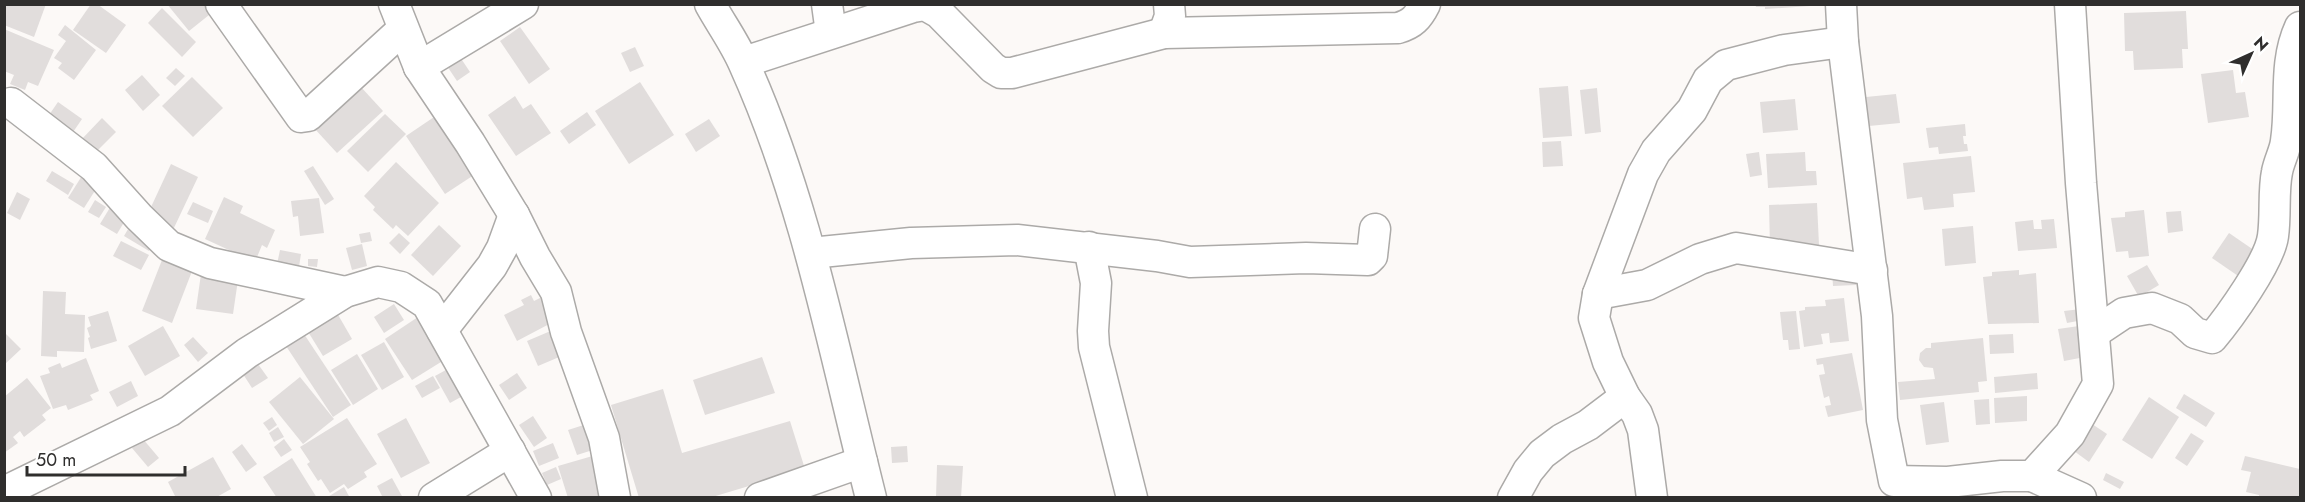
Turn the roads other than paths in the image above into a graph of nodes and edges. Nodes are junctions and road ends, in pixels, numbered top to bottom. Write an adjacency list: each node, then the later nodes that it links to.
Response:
1 (221, 4): 7 (street)
2 (523, 4): 13 (street)
3 (710, 4): 12 (street)
4 (1425, 4): 9 (street)
5 (1841, 4): 11 (street)
6 (2070, 4): 23 (street)
7 (398, 17): 13 (street)
8 (829, 19): 9 (street); 12 (street)
9 (1167, 19)
10 (2301, 27): 23 (street)
11 (1843, 42): 19 (street); 21 (street)
12 (744, 62): 18 (street)
13 (418, 67): 15 (street)
14 (11, 103): 20 (street)
15 (514, 215): 22 (street); 32 (street)
16 (1375, 229): 17 (street)
17 (1089, 247): 18 (street); 35 (street)
18 (811, 253): 26 (street)
19 (1872, 270): 21 (street); 28 (street)
20 (345, 292): 22 (street); 29 (street)
21 (1598, 294): 24 (street)
22 (442, 330): 25 (street)
23 (2094, 333): 27 (street)
24 (1625, 397): 36 (street); 37 (street)
25 (510, 451): 30 (street); 31 (street)
26 (862, 462): 33 (street); 34 (street)
27 (2032, 476): 28 (street); 38 (street)
28 (1894, 489)
29 (4, 492)
30 (434, 498)
31 (536, 498)
32 (615, 498)
33 (760, 498)
34 (871, 498)
35 (1132, 498)
36 (1513, 498)
37 (1652, 498)
38 (2081, 498)

